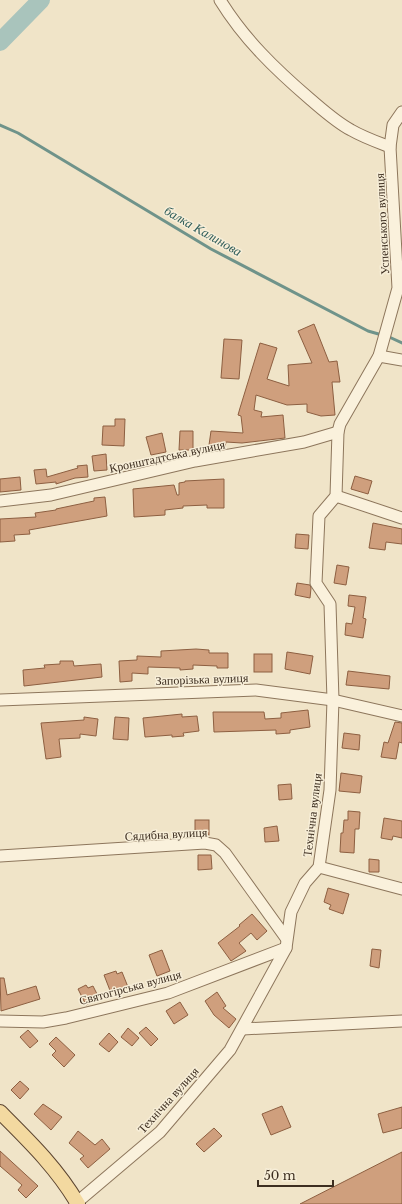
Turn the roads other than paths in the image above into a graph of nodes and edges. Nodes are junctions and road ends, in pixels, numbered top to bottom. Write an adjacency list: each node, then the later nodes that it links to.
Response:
1 (220, 0): 3 (street)
2 (402, 112): 3 (street, Успенського вулиця)
3 (390, 147): 4 (street, Успенського вулиця)
4 (380, 356): 5 (street); 6 (street, Успенського вулиця)
5 (402, 360)
6 (339, 428): 7 (street); 8 (street, Кронштадтська вулиця)
7 (336, 496): 9 (street); 11 (street, Технічна вулиця)
8 (0, 501)
9 (402, 518)
10 (0, 700): 11 (street, Запорізька вулиця)
11 (334, 700): 12 (street, Запорізька вулиця); 14 (street, Технічна вулиця)
12 (402, 716)
13 (0, 856): 16 (street, Сядибна вулиця)
14 (319, 867): 15 (street); 16 (street, Технічна вулиця)
15 (402, 889)
16 (286, 943): 17 (street, Святогірська вулиця); 19 (street, Технічна вулиця)
17 (0, 1021)
18 (402, 1021): 19 (street)
19 (242, 1029): 21 (street, Технічна вулиця)
20 (0, 1112): 21 (main road)
21 (77, 1204)

